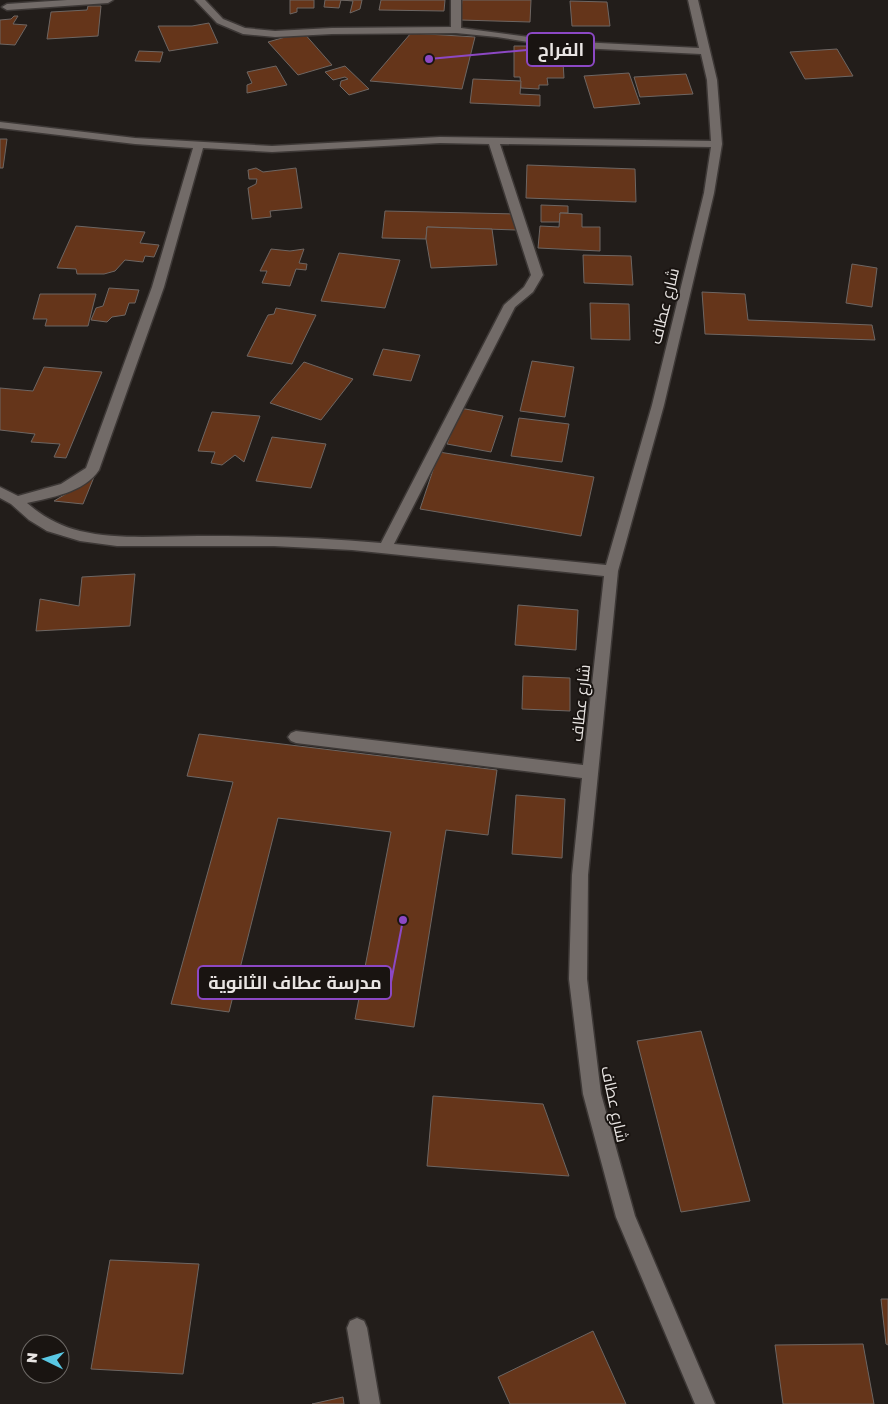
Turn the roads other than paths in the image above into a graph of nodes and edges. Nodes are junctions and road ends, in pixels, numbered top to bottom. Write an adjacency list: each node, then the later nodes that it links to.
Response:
1 (108, 0): 5 (street)
2 (200, 0): 6 (street)
3 (456, 0): 6 (street)
4 (693, 0): 7 (street, شارع عطاف)
5 (7, 7)
6 (456, 30): 7 (street)
7 (706, 51): 10 (street, شارع عطاف)
8 (0, 125): 11 (street)
9 (493, 140): 10 (street); 11 (street); 14 (street)
10 (717, 144): 15 (street, شارع عطاف)
11 (199, 145): 13 (street)
12 (0, 492): 13 (street)
13 (16, 501): 14 (street)
14 (385, 548): 15 (street)
15 (611, 571): 17 (street, شارع عطاف)
16 (296, 737): 17 (street)
17 (590, 772): 20 (street, شارع عطاف)
18 (357, 1328): 19 (street)
19 (370, 1404)
20 (705, 1404)

